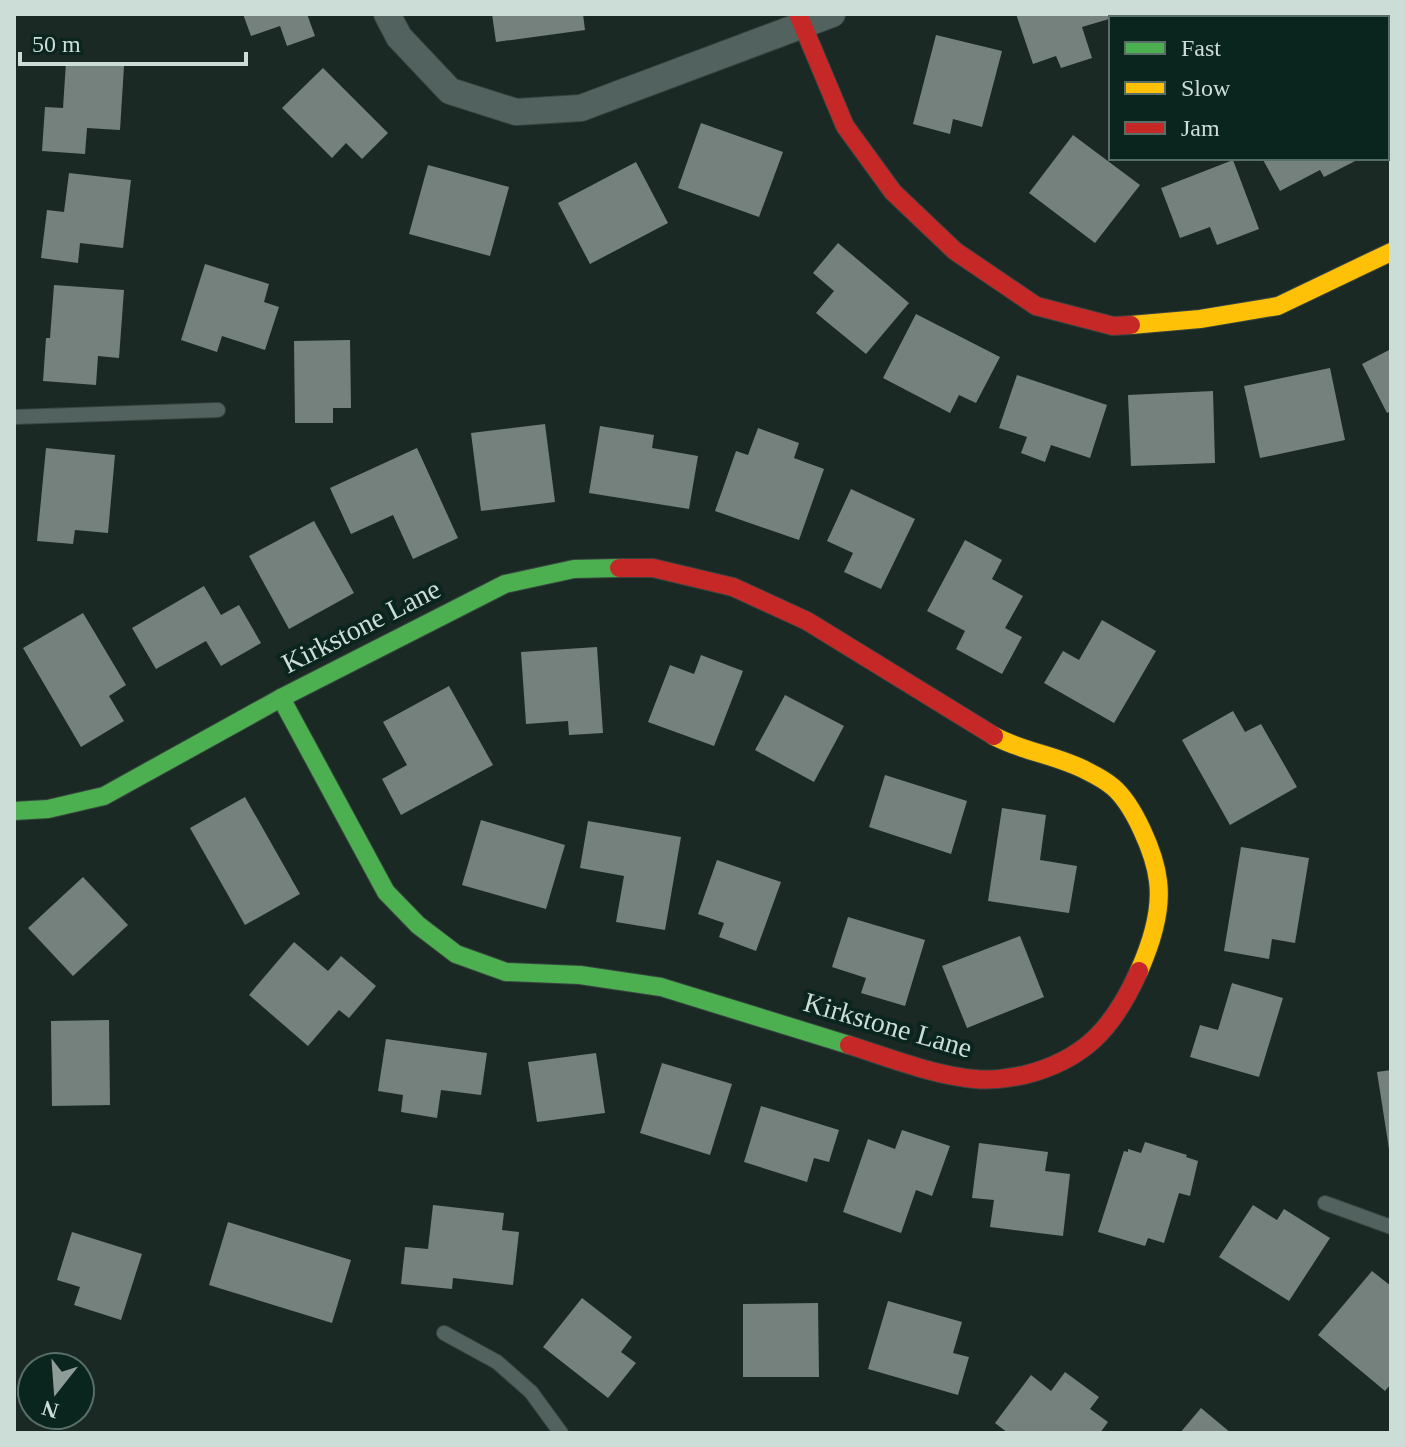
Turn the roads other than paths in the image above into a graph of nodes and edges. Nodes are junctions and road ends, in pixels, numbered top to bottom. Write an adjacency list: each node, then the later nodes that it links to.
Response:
1 (387, 14): 3 (street)
2 (832, 14): 3 (street)
3 (800, 20): 4 (street)
4 (1391, 252)
5 (218, 410): 6 (lane)
6 (14, 417)
7 (281, 698): 7 (street, Kirkstone Lane); 8 (street, Kirkstone Lane)
8 (14, 811)
9 (1325, 1203): 10 (lane)
10 (1391, 1227)
11 (444, 1333): 12 (lane)
12 (561, 1433)

